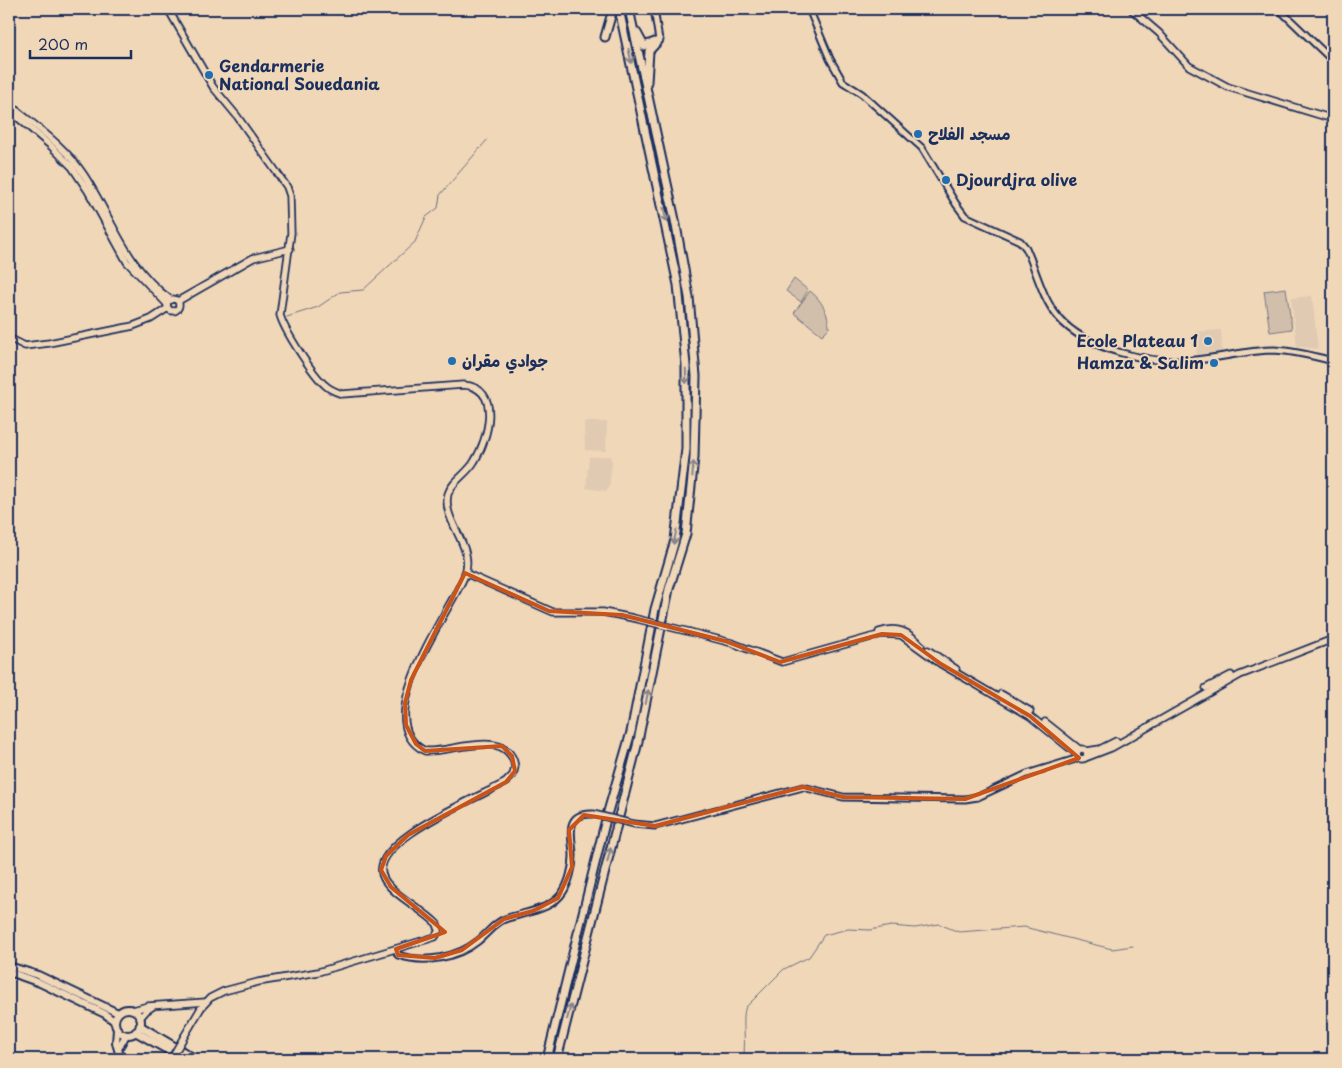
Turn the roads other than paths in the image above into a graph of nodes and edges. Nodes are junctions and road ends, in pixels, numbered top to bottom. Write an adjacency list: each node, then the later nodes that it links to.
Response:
1 (168, 9): 17 (main road)
2 (612, 9): 10 (highway)
3 (619, 9): 40 (highway, one-way to 40)
4 (629, 9): 9 (highway)
5 (654, 9): 11 (street)
6 (809, 9): 21 (street)
7 (1131, 9): 16 (main road)
8 (1280, 9): 12 (street)
9 (630, 17): 11 (highway); 13 (highway)
10 (605, 37)
11 (659, 40): 13 (highway)
12 (1333, 61)
13 (647, 92): 41 (highway, one-way to 13)
14 (9, 104): 19 (main road)
15 (9, 110): 19 (main road)
16 (1333, 119)
17 (290, 249): 18 (main road); 22 (main road)
18 (178, 301): 19 (main road); 19 (main road)
19 (169, 304): 20 (main road)
20 (9, 338)
21 (1333, 361)
22 (465, 573): 24 (main road, bridge); 25 (main road)
23 (1333, 637): 24 (main road)
24 (1081, 754): 25 (street, bridge)
25 (396, 949): 28 (main road)
26 (9, 966): 31 (main road)
27 (9, 972): 32 (main road)
28 (206, 1002): 29 (main road); 37 (main road, bridge)
29 (154, 1006): 30 (main road); 33 (main road)
30 (133, 1010): 31 (main road); 33 (main road)
31 (118, 1013): 32 (main road)
32 (114, 1022): 34 (main road)
33 (139, 1025): 35 (main road); 38 (highway); 39 (highway)
34 (117, 1029): 35 (main road); 36 (main road)
35 (126, 1035): 36 (main road)
36 (120, 1056)
37 (171, 1059)
38 (184, 1059)
39 (195, 1059)
40 (546, 1059)
41 (557, 1059)

